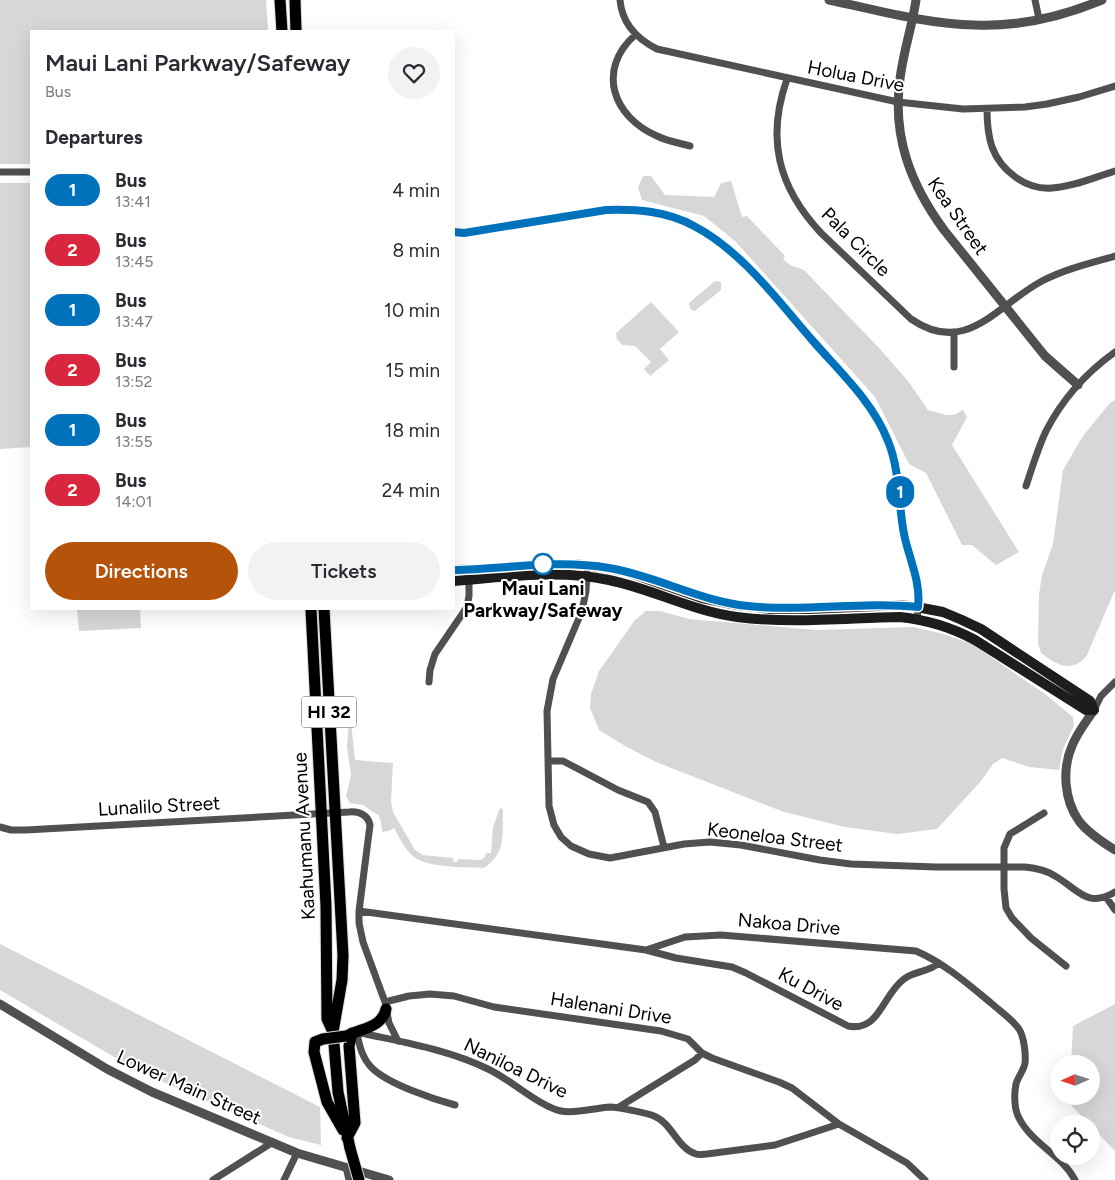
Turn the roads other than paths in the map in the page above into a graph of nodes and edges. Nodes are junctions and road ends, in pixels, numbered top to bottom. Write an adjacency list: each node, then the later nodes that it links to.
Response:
1 (280, 0): 10 (main road)
2 (295, 0): 11 (main road)
3 (620, 0): 12 (street)
4 (829, 0): 8 (street)
5 (916, 0): 8 (street, Kea Street)
6 (1034, 0): 9 (street)
7 (1102, 0): 9 (street)
8 (913, 17): 9 (street); 15 (street, Kea Street)
9 (1039, 19)
10 (282, 30)
11 (296, 30)
12 (635, 35): 13 (street, Holua Drive); 17 (street)
13 (787, 79): 15 (street, Holua Drive); 24 (street, Pala Circle)
14 (1115, 86): 16 (street, Holua Drive)
15 (898, 102): 16 (street, Holua Drive); 23 (street, Kea Street)
16 (987, 109): 20 (street)
17 (690, 146)
18 (0, 172): 19 (street)
19 (30, 172)
20 (1115, 172)
21 (455, 232): 34 (street)
22 (1115, 256): 23 (street, Pala Circle)
23 (1006, 306): 24 (street, Pala Circle); 27 (street, Kea Street)
24 (954, 332): 26 (street)
25 (1115, 352): 27 (street)
26 (954, 367)
27 (1078, 385): 28 (street)
28 (1026, 486)
29 (587, 565): 31 (main road); 32 (street, Keoneloa Street); 34 (main road)
30 (455, 570): 31 (main road)
31 (469, 575): 32 (main road); 33 (main road); 40 (street)
32 (587, 576): 38 (main road); 43 (street, Keoneloa Street)
33 (455, 581)
34 (918, 607): 38 (street); 42 (main road)
35 (311, 610): 46 (main road, Kaahumanu Avenue / HI 32)
36 (324, 610): 39 (main road, Kaahumanu Avenue / HI 32)
37 (331, 610): 39 (main road)
38 (917, 619): 42 (main road)
39 (326, 641): 44 (main road, Kaahumanu Avenue / HI 32)
40 (429, 682)
41 (1115, 682): 42 (street)
42 (1094, 710): 49 (street)
43 (548, 761): 48 (street); 48 (street, Keoneloa Street)
44 (335, 812): 46 (street, Lunalilo Street); 54 (street, Lunalilo Street); 55 (main road, Kaahumanu Avenue / HI 32)
45 (1044, 812): 50 (street)
46 (321, 813): 47 (street, Lunalilo Street); 56 (main road, Kaahumanu Avenue / HI 32)
47 (0, 827)
48 (664, 847): 50 (street, Keoneloa Street)
49 (1115, 850)
50 (1003, 867): 52 (street, Keoneloa Street); 60 (street)
51 (1115, 892): 52 (street)
52 (1106, 897): 53 (street)
53 (1115, 910)
54 (359, 911): 57 (street, Nakoa Drive); 62 (street)
55 (341, 925): 56 (main road); 58 (main road, Kaahumanu Avenue / HI 32)
56 (326, 938): 58 (main road); 63 (main road, Kaahumanu Avenue / HI 32)
57 (646, 950): 59 (street, Nakoa Drive); 59 (street, Ku Drive)
58 (343, 954): 63 (main road, Kaahumanu Avenue / HI 32)
59 (939, 963): 80 (street, Nakoa Drive)
60 (1066, 966)
61 (0, 1004): 70 (street, Lower Main Street)
62 (386, 1006): 64 (main road); 65 (street); 66 (street, Halenani Drive)
63 (333, 1032): 71 (main road, Kaahumanu Avenue / HI 32)
64 (351, 1034): 65 (street, Naniloa Drive); 67 (street); 71 (main road); 71 (main road, bridge)
65 (398, 1041): 68 (street, Naniloa Drive)
66 (702, 1053): 68 (street); 69 (street, Halenani Drive)
67 (455, 1105)
68 (619, 1107): 69 (street, Naniloa Drive)
69 (839, 1124): 79 (street)
70 (273, 1142): 72 (street, Lower Main Street); 74 (street)
71 (348, 1143): 77 (main road, Kaahumanu Avenue / HI 32, bridge)
72 (297, 1153): 73 (street, Lower Main Street); 75 (street)
73 (346, 1167): 76 (street); 78 (street, Lower Main Street)
74 (214, 1180)
75 (284, 1180)
76 (349, 1180)
77 (359, 1180)
78 (389, 1180)
79 (925, 1180)
80 (1075, 1180)

